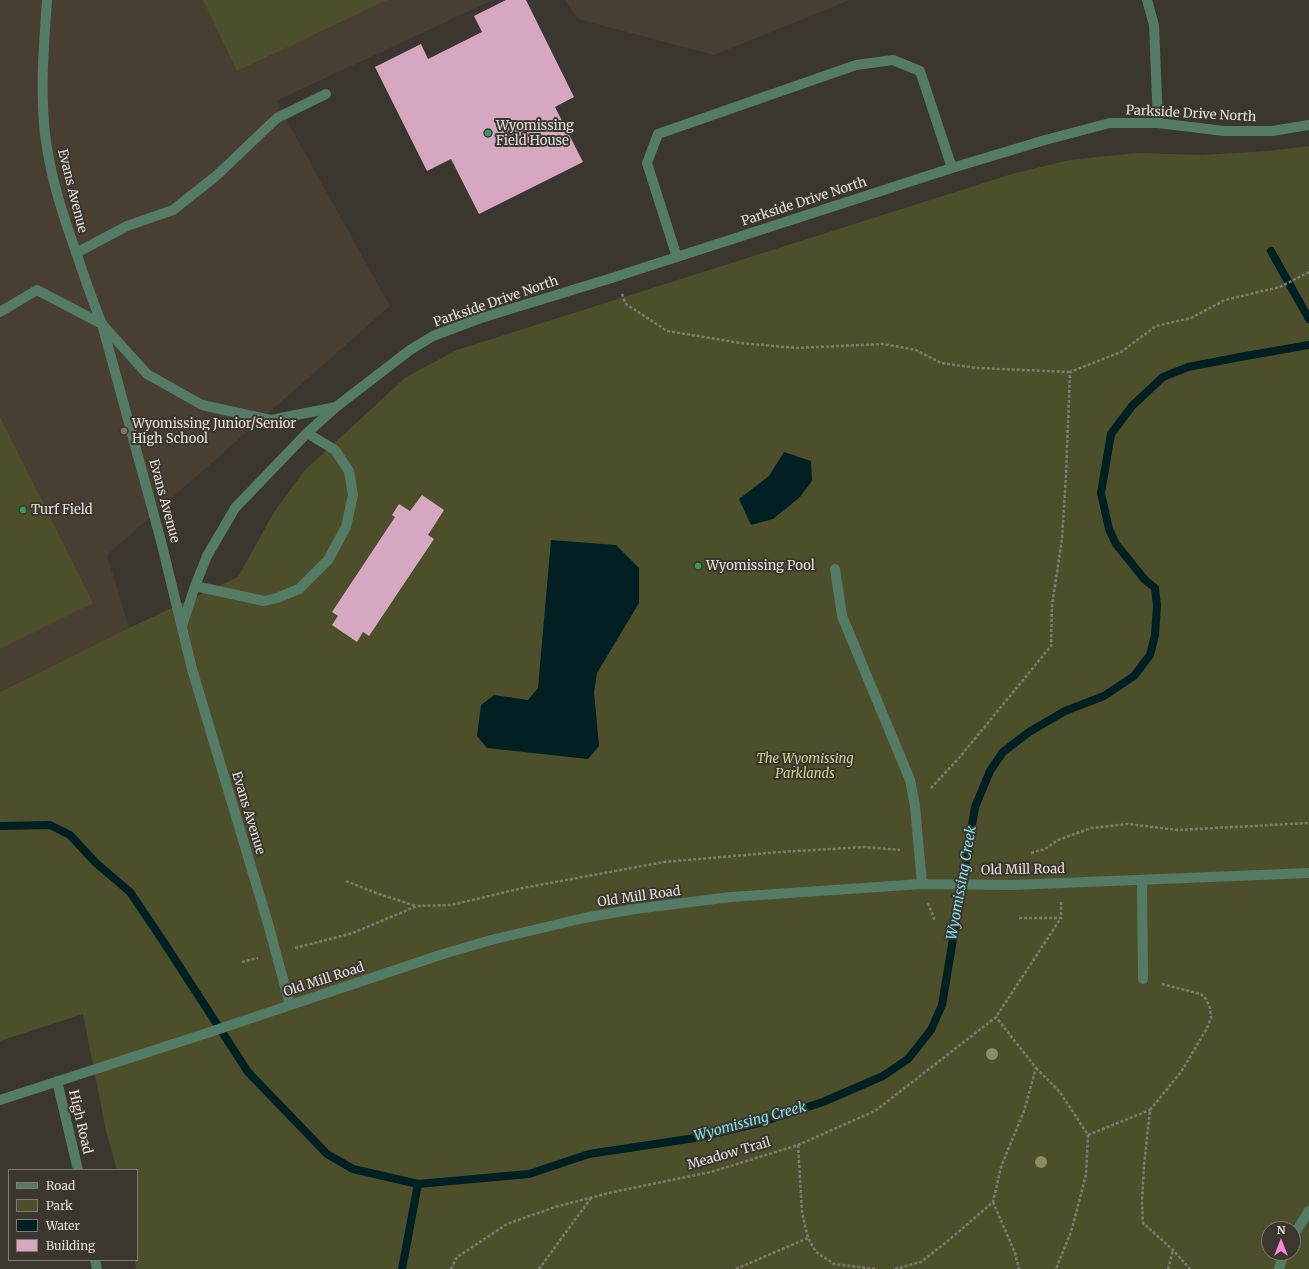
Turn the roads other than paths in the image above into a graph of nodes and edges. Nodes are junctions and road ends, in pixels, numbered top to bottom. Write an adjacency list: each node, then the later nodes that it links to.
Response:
1 (47, 0): 7 (street, Evans Avenue)
2 (1147, 0): 4 (street)
3 (326, 94): 7 (street)
4 (1158, 124): 5 (street, Parkside Drive North); 6 (street, Parkside Drive North)
5 (1309, 125)
6 (952, 168): 8 (street, Parkside Drive North); 8 (street)
7 (76, 253): 10 (street, Evans Avenue)
8 (677, 257): 11 (street, Parkside Drive North)
9 (0, 312): 10 (street)
10 (102, 324): 11 (street, Parkside Drive North); 15 (street, Evans Avenue)
11 (336, 407): 12 (street, Parkside Drive North)
12 (307, 433): 14 (street, Parkside Drive North); 14 (street)
13 (835, 570): 18 (street)
14 (195, 586): 15 (street, Parkside Drive North)
15 (182, 626): 20 (street, Evans Avenue)
16 (1309, 873): 17 (street, Old Mill Road)
17 (1142, 880): 18 (street, Old Mill Road); 19 (street)
18 (922, 884): 20 (street, Old Mill Road)
19 (1143, 979)
20 (290, 1005): 21 (street, Old Mill Road)
21 (57, 1081): 22 (street, Old Mill Road); 23 (street, High Road)
22 (0, 1100)
23 (78, 1169)
24 (1309, 1211): 25 (street)
25 (1301, 1224)

